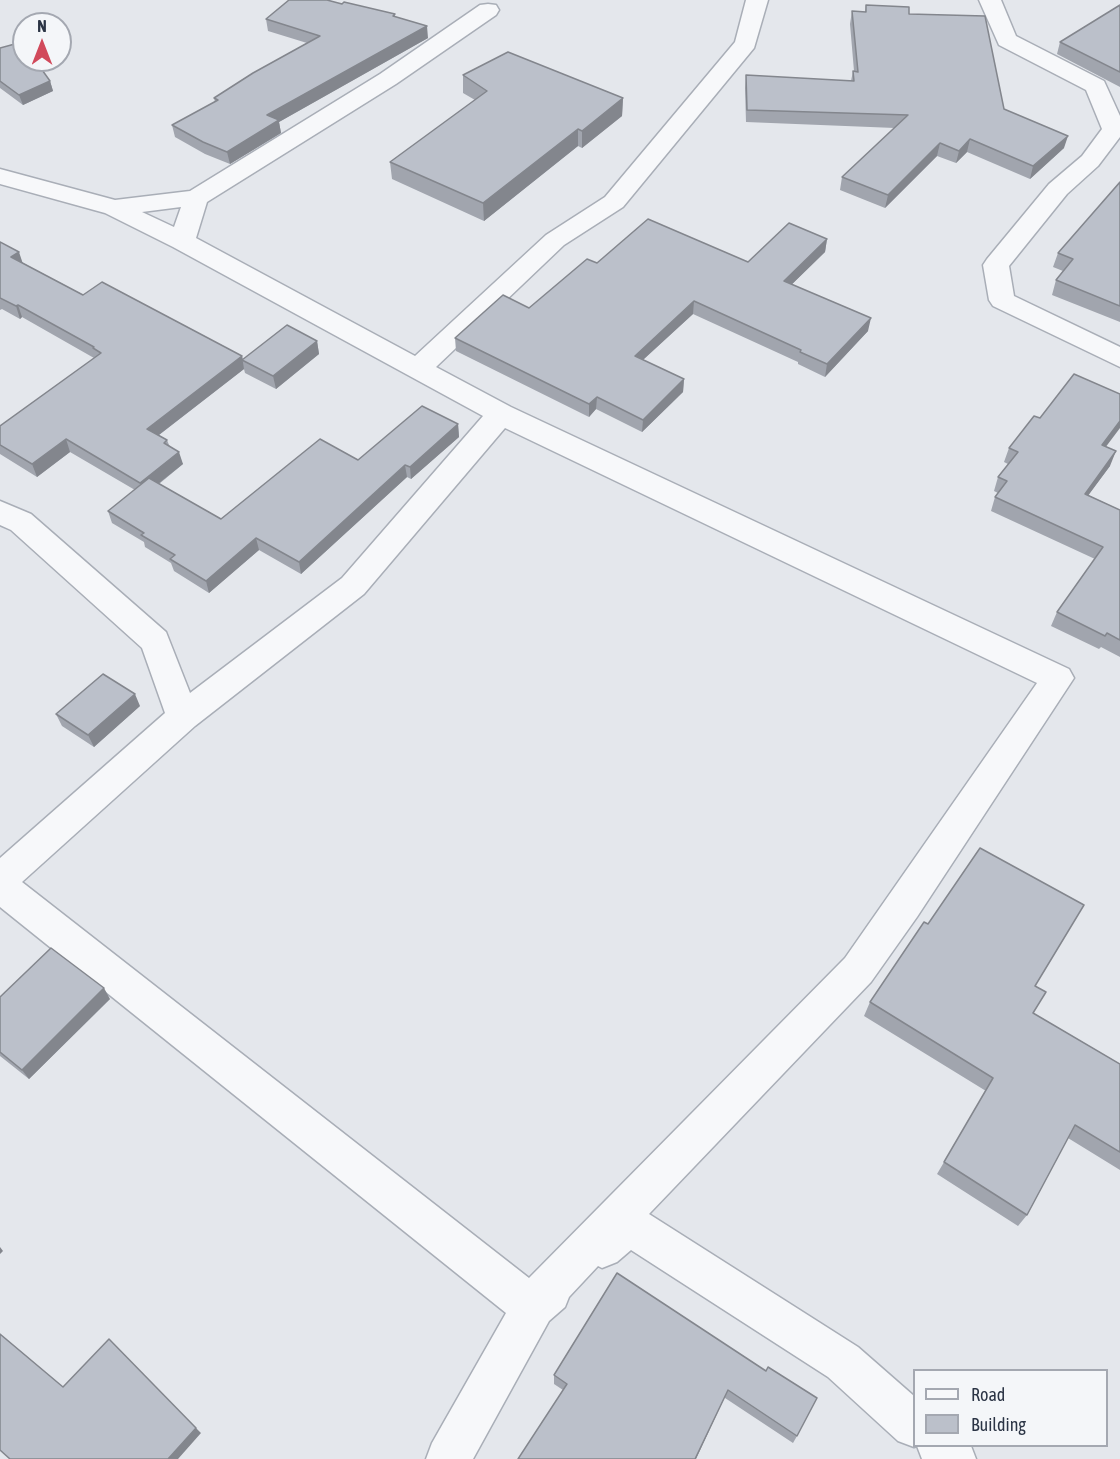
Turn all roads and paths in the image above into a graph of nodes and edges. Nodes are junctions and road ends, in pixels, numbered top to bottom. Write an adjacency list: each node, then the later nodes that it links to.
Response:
1 (758, 0): 10 (street)
2 (990, 0): 4 (street)
3 (488, 10): 6 (street)
4 (1117, 130): 9 (street)
5 (0, 176): 7 (street)
6 (196, 198): 7 (street); 8 (street)
7 (114, 208): 8 (street)
8 (182, 241): 10 (street)
9 (1120, 358)
10 (417, 369): 11 (street)
11 (501, 414): 13 (street); 15 (street)
12 (0, 512): 13 (street)
13 (183, 717): 14 (street)
14 (0, 880)
15 (0, 886)
16 (913, 1423): 18 (street)
17 (940, 1447): 19 (street)
18 (448, 1459)
19 (954, 1459)

